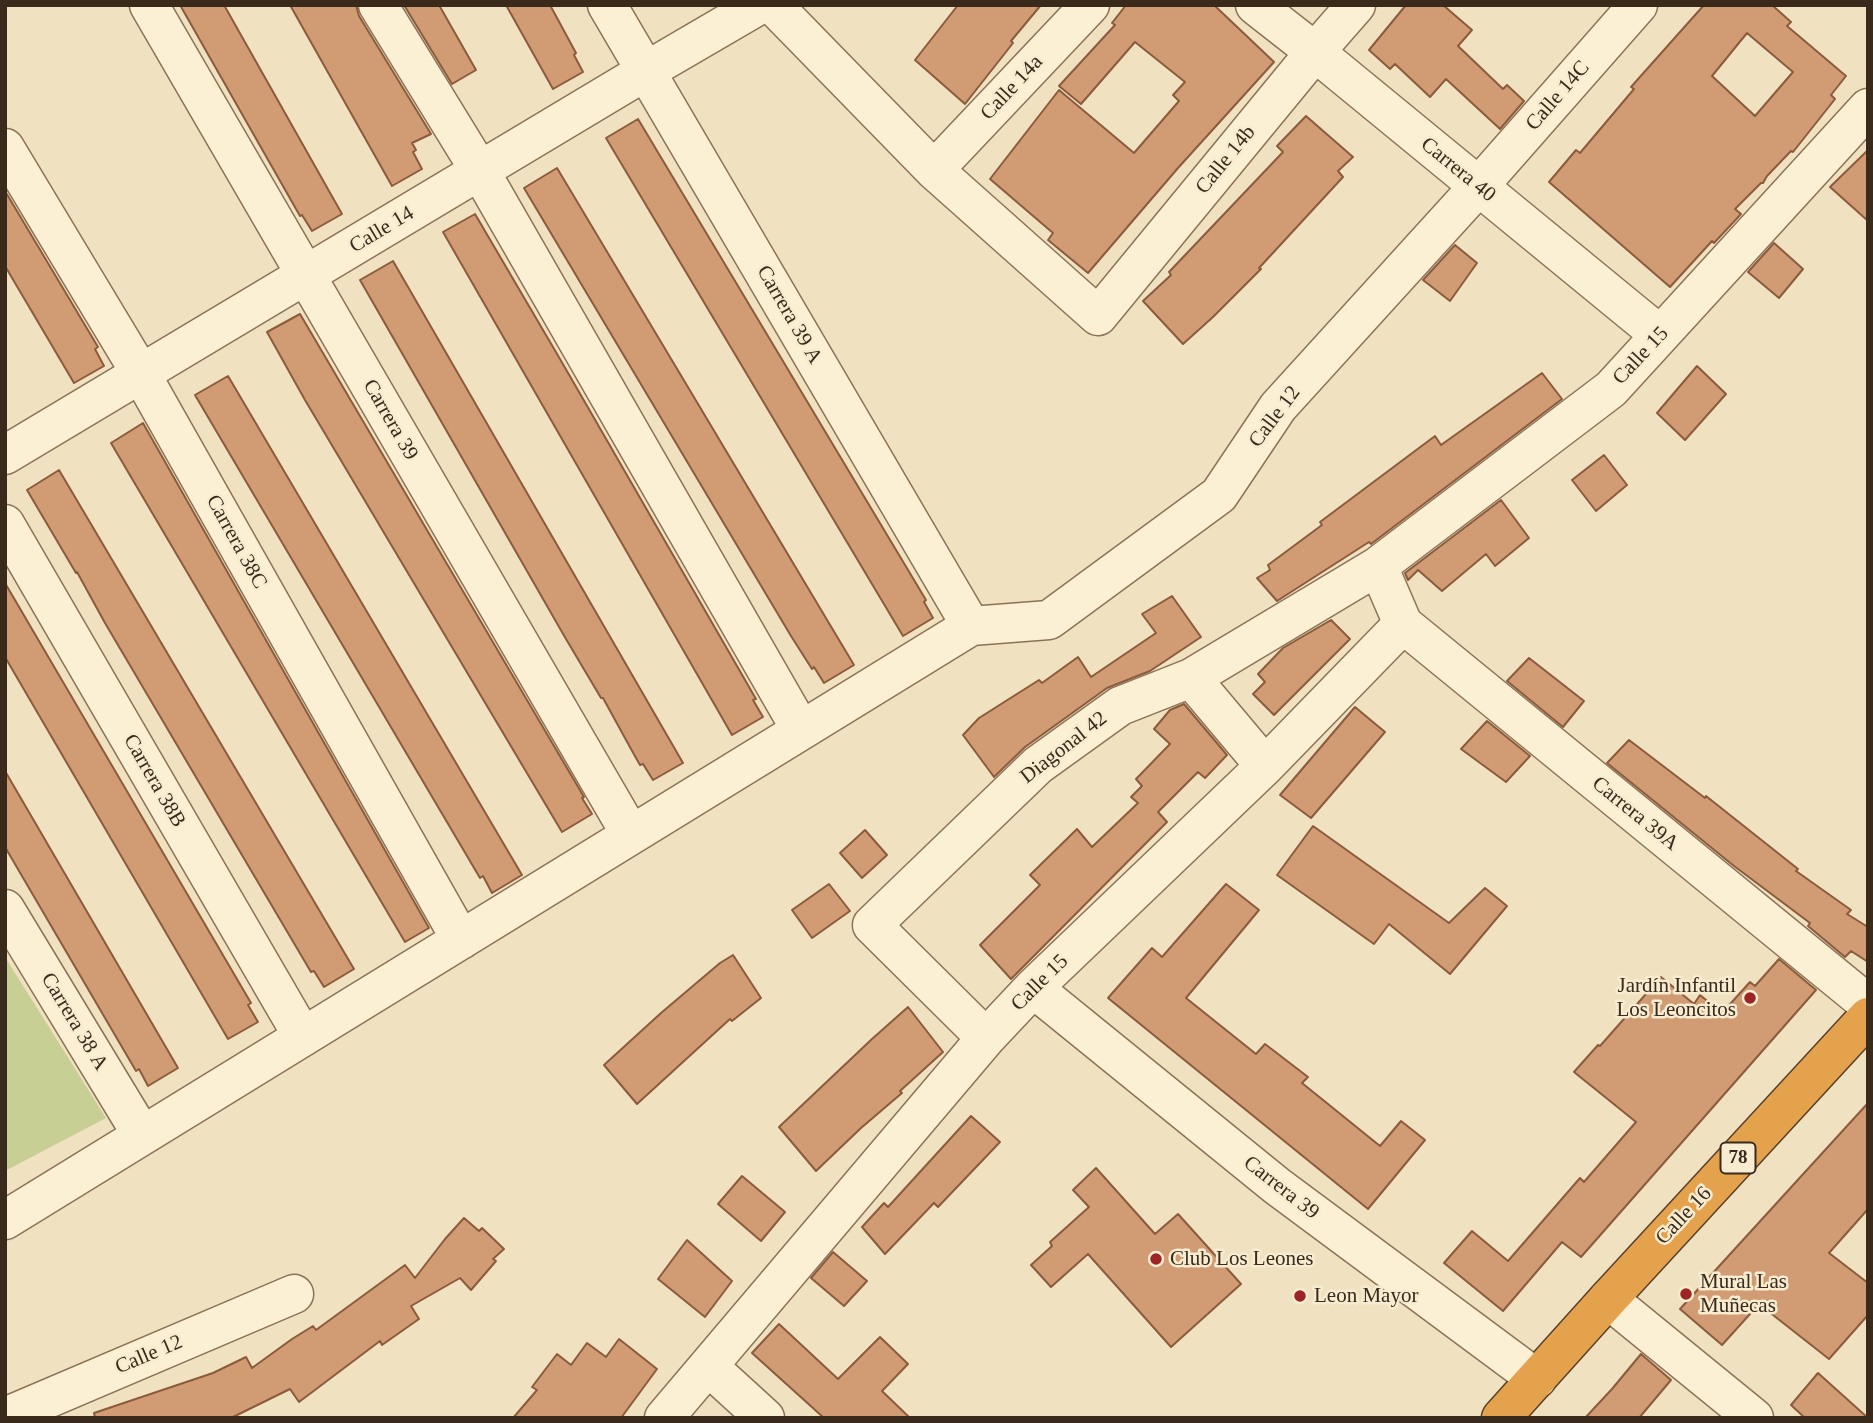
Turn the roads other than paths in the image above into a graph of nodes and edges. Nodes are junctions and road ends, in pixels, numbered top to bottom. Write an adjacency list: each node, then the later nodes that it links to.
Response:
1 (149, 5): 17 (street, Carrera 39)
2 (378, 5): 15 (street)
3 (607, 5): 11 (street, Carrera 39 A)
4 (759, 5): 11 (street, Calle 14)
5 (773, 5): 14 (street)
6 (1090, 5): 14 (street, Calle 14a)
7 (1255, 5): 10 (street, Carrera 40)
8 (1356, 5): 10 (street, Calle 14b)
9 (1638, 5): 16 (street, Calle 14C)
10 (1315, 52): 14 (street, Calle 14b); 16 (street, Carrera 40)
11 (646, 71): 15 (street, Calle 14); 24 (street, Carrera 39 A)
12 (1868, 108): 18 (street, Calle 15)
13 (5, 148): 19 (street, Carrera 38C)
14 (933, 170)
15 (480, 171): 17 (street, Calle 14); 26 (street)
16 (1478, 187): 18 (street, Carrera 40); 24 (street, Calle 12)
17 (306, 275): 19 (street, Calle 14); 28 (street, Carrera 39)
18 (1660, 335): 22 (street, Calle 15)
19 (141, 374): 20 (street, Calle 14); 30 (street, Carrera 38C)
20 (5, 455)
21 (5, 524): 34 (street, Carrera 38B)
22 (1378, 566): 23 (street); 25 (street, Calle 15)
23 (1403, 624): 27 (street, Calle 15); 32 (street, Carrera 39A)
24 (971, 626): 26 (street)
25 (1191, 678): 27 (street); 35 (street, Diagonal 42)
26 (801, 730): 28 (street)
27 (1265, 766): 31 (street, Calle 15)
28 (631, 835): 30 (street)
29 (5, 909): 36 (street, Carrera 38 A)
30 (461, 940): 34 (street)
31 (1033, 988): 35 (street, Calle 15); 41 (street, Carrera 39)
32 (1868, 1004)
33 (1868, 1017): 39 (highway, Calle 16 / 78)
34 (303, 1037): 36 (street)
35 (986, 1038): 40 (street, Calle 15)
36 (142, 1135): 37 (street)
37 (5, 1220)
38 (293, 1294): 42 (street, Calle 12)
39 (1608, 1299): 41 (highway, Calle 16 / 78); 46 (street)
40 (708, 1366): 43 (street, Calle 15); 44 (street)
41 (1536, 1379): 45 (highway, Calle 16 / 78)
42 (7, 1414)
43 (664, 1418)
44 (765, 1418)
45 (1502, 1418)
46 (1754, 1418)

